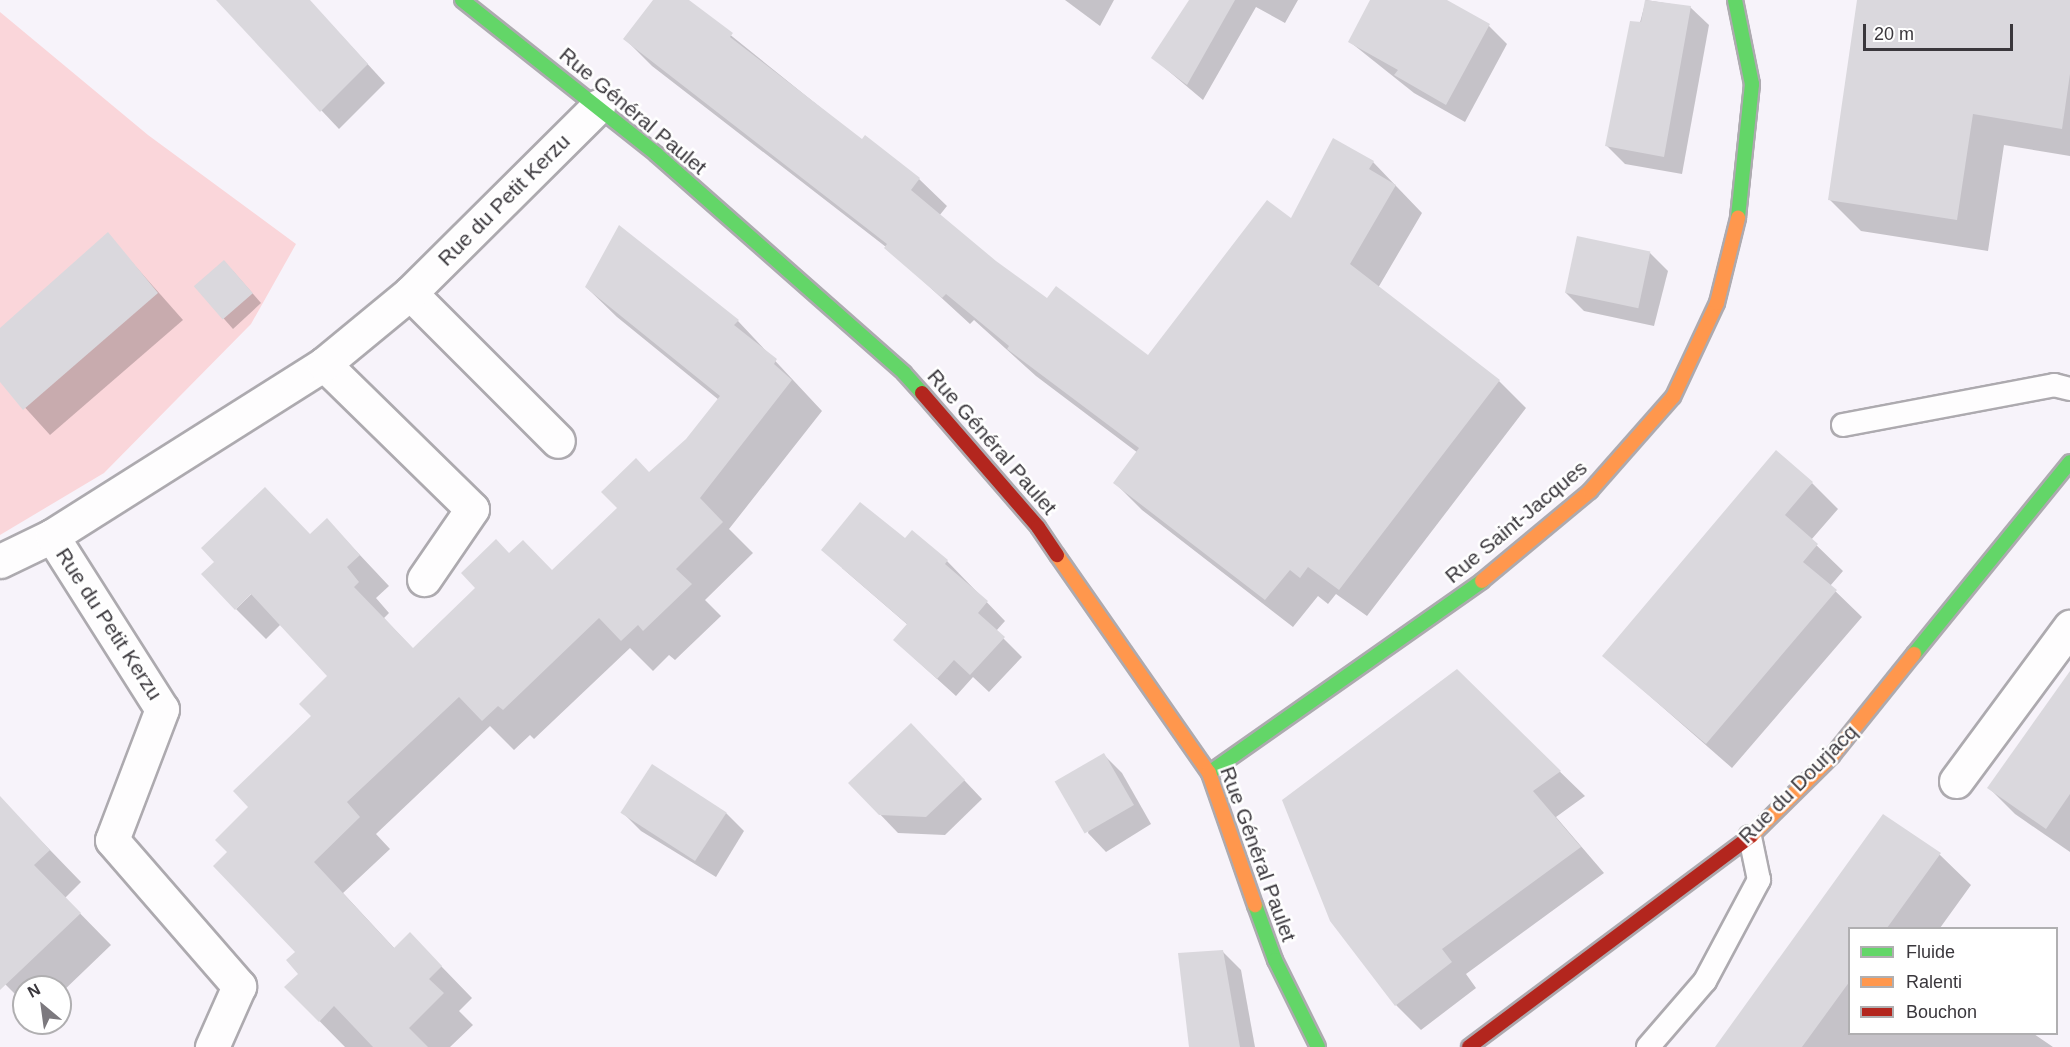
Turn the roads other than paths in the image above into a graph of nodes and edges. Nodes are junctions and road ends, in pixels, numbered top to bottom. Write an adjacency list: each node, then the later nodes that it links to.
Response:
1 (462, 0): 3 (street, Rue Général Paulet)
2 (1735, 0): 14 (street, Rue Saint-Jacques)
3 (598, 106): 4 (street, Rue du Petit Kerzu); 14 (street, Rue Général Paulet)
4 (410, 293): 5 (street, Rue du Petit Kerzu); 8 (street)
5 (324, 364): 10 (street, Rue du Petit Kerzu); 12 (street)
6 (2070, 389): 7 (lane)
7 (1843, 425)
8 (558, 441)
9 (2070, 462): 16 (street, Rue du Dourjacq)
10 (52, 536): 11 (street, Rue du Petit Kerzu); 17 (street, Rue du Petit Kerzu)
11 (0, 561)
12 (424, 579)
13 (2070, 627): 15 (street)
14 (1209, 772): 18 (street, Rue Général Paulet)
15 (1956, 781)
16 (1750, 837): 19 (street, Rue du Dourjacq); 20 (lane)
17 (212, 1047)
18 (1318, 1047)
19 (1469, 1047)
20 (1648, 1047)

